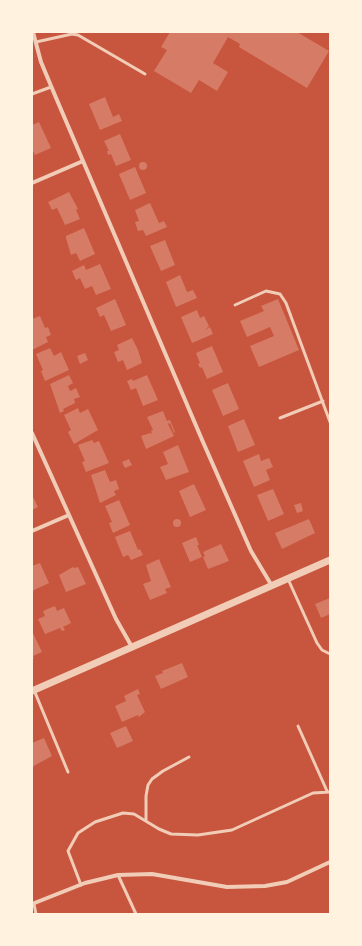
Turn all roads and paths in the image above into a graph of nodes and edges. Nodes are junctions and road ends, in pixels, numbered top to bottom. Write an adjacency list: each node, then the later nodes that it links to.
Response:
1 (33, 32): 2 (street)
2 (36, 42): 3 (lane); 4 (street)
3 (145, 74)
4 (51, 87): 5 (lane); 6 (street)
5 (32, 94)
6 (83, 161): 7 (street); 17 (street)
7 (32, 183)
8 (235, 305): 9 (lane)
9 (323, 401): 10 (lane); 11 (lane)
10 (280, 418)
11 (330, 422)
12 (32, 433): 13 (street)
13 (69, 515): 14 (street); 18 (street)
14 (32, 531)
15 (330, 560): 16 (street)
16 (288, 579): 17 (street); 19 (lane)
17 (272, 586): 18 (street)
18 (132, 647): 20 (street)
19 (330, 654)
20 (33, 691): 23 (lane)
21 (298, 726): 24 (lane)
22 (189, 756): 25 (lane)
23 (68, 772)
24 (329, 792): 25 (lane)
25 (146, 821): 28 (lane)
26 (330, 862): 27 (street)
27 (118, 875): 28 (street); 31 (lane)
28 (81, 884): 29 (street)
29 (33, 904): 30 (lane)
30 (36, 914)
31 (136, 914)

